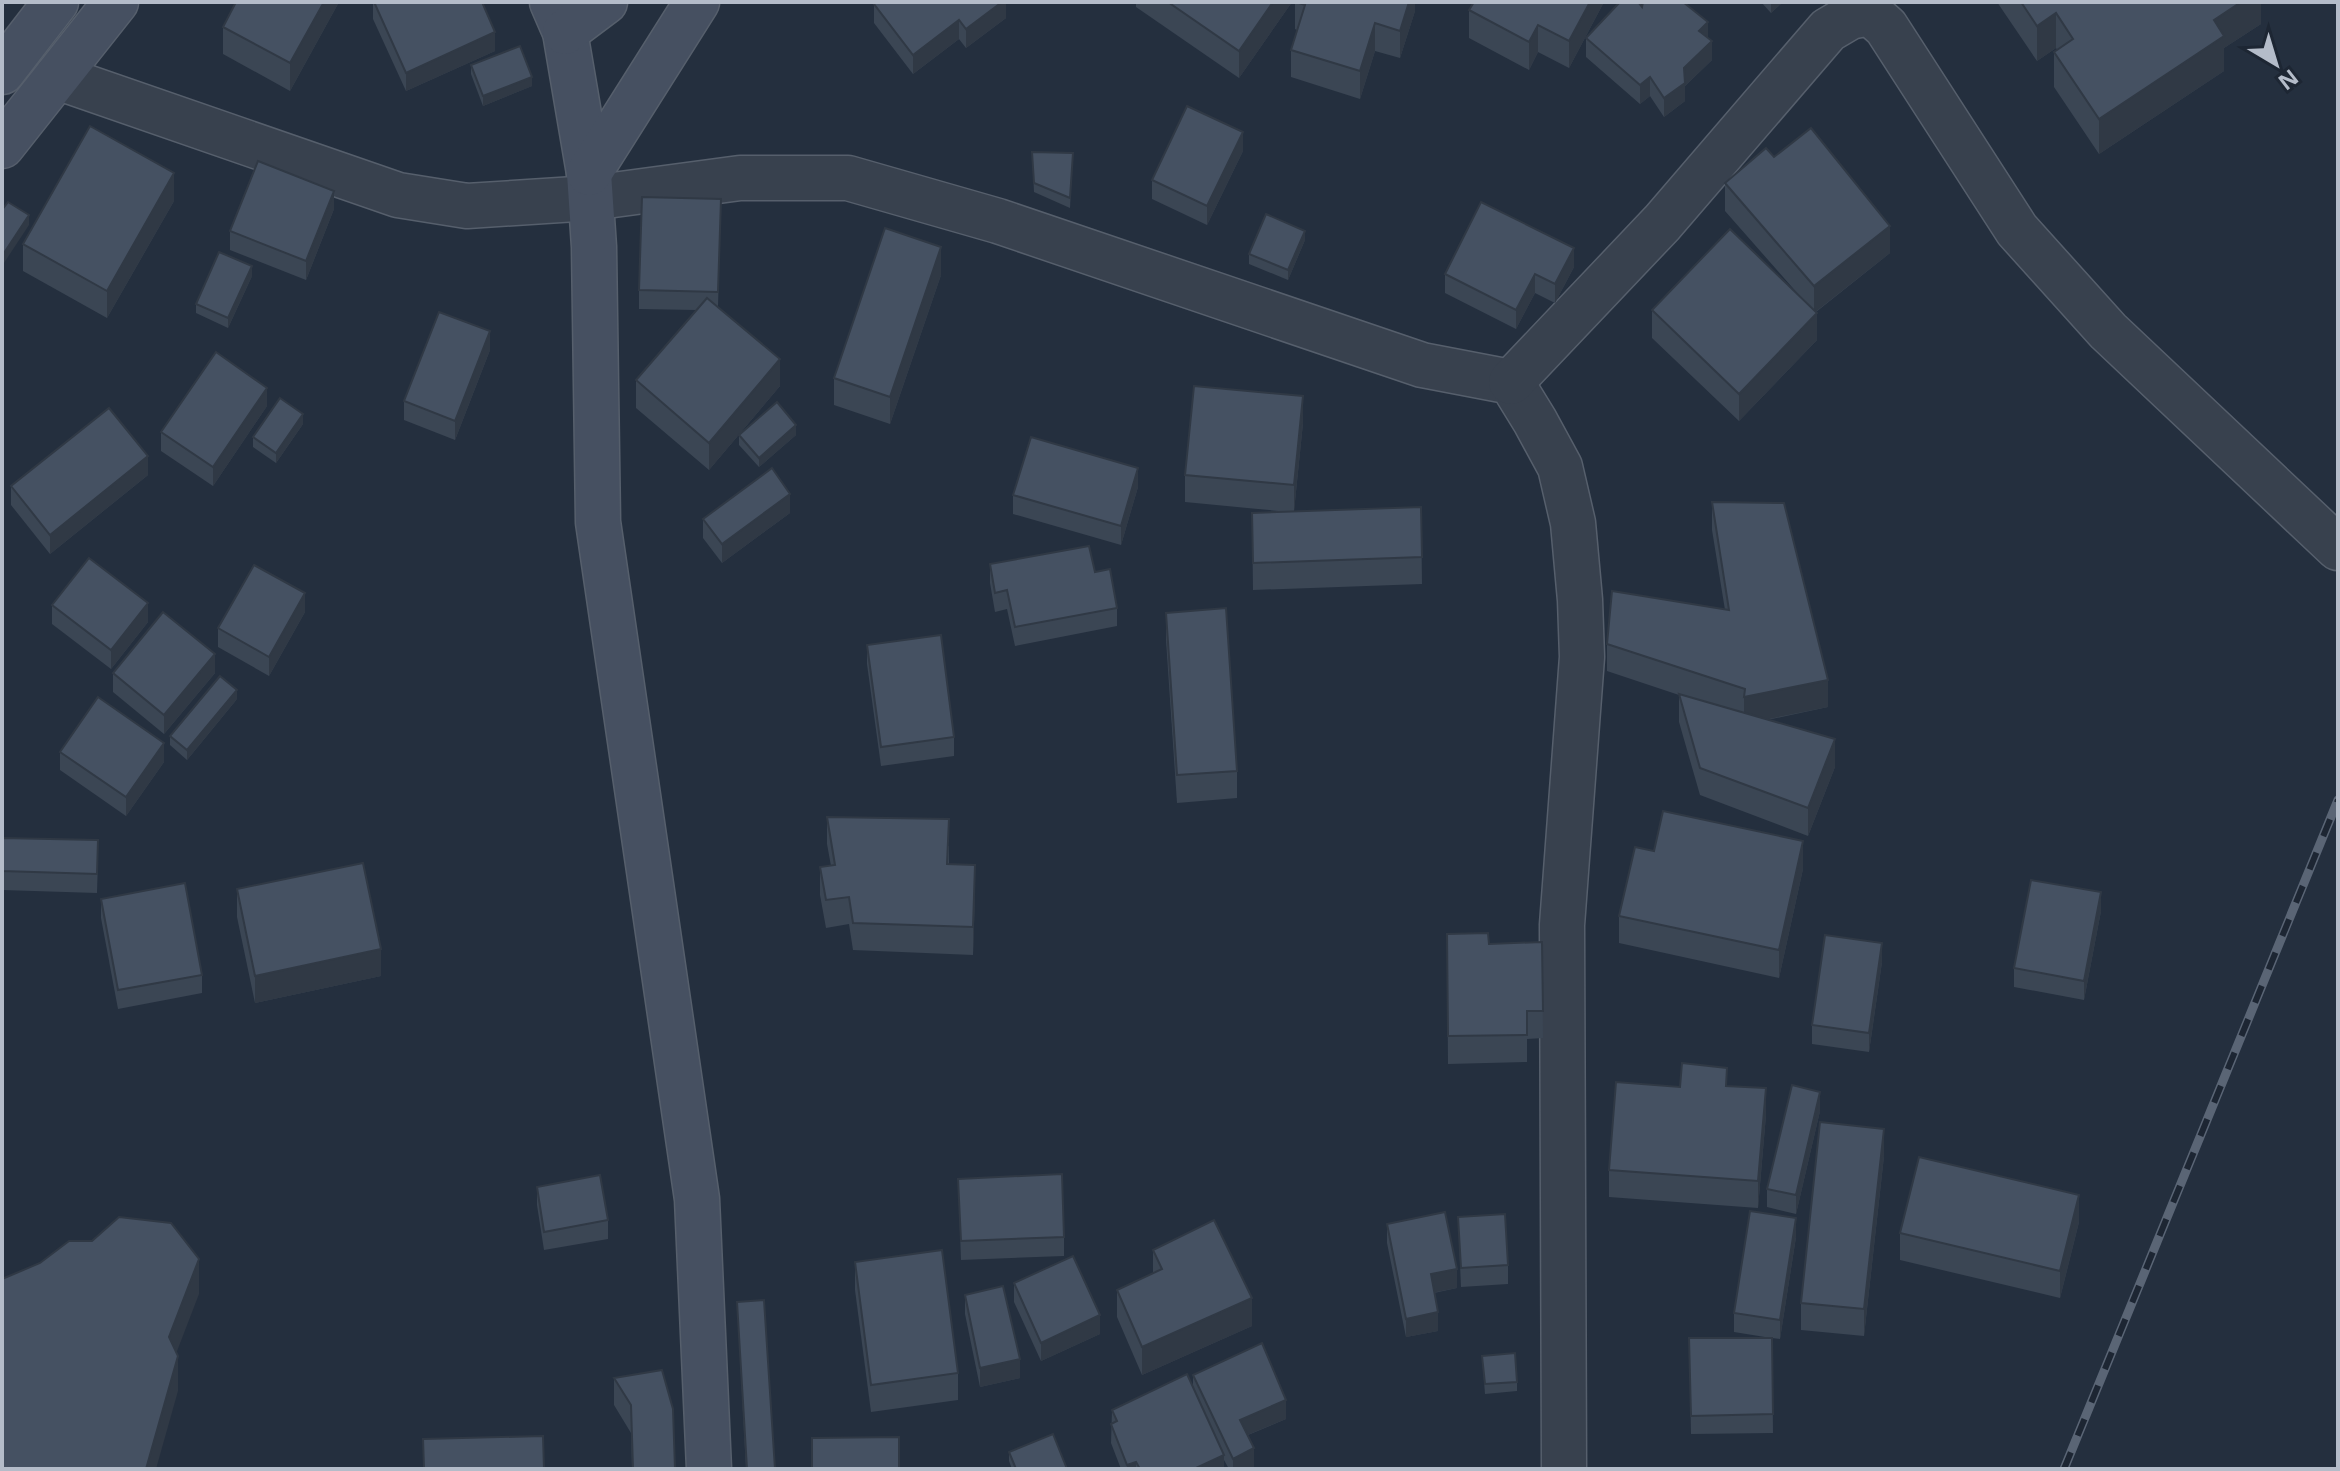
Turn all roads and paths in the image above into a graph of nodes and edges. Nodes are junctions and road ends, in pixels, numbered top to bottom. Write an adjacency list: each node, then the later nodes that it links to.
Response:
1 (56, 2): 6 (street)
2 (116, 2): 7 (street)
3 (605, 2): 5 (street)
4 (697, 2): 9 (street)
5 (558, 17): 9 (street)
6 (2, 72)
7 (57, 77): 8 (street); 9 (street)
8 (2, 146)
9 (590, 186): 10 (street); 12 (street)
10 (1511, 382): 11 (street); 13 (street)
11 (2338, 548)
12 (709, 1469)
13 (1564, 1469)

